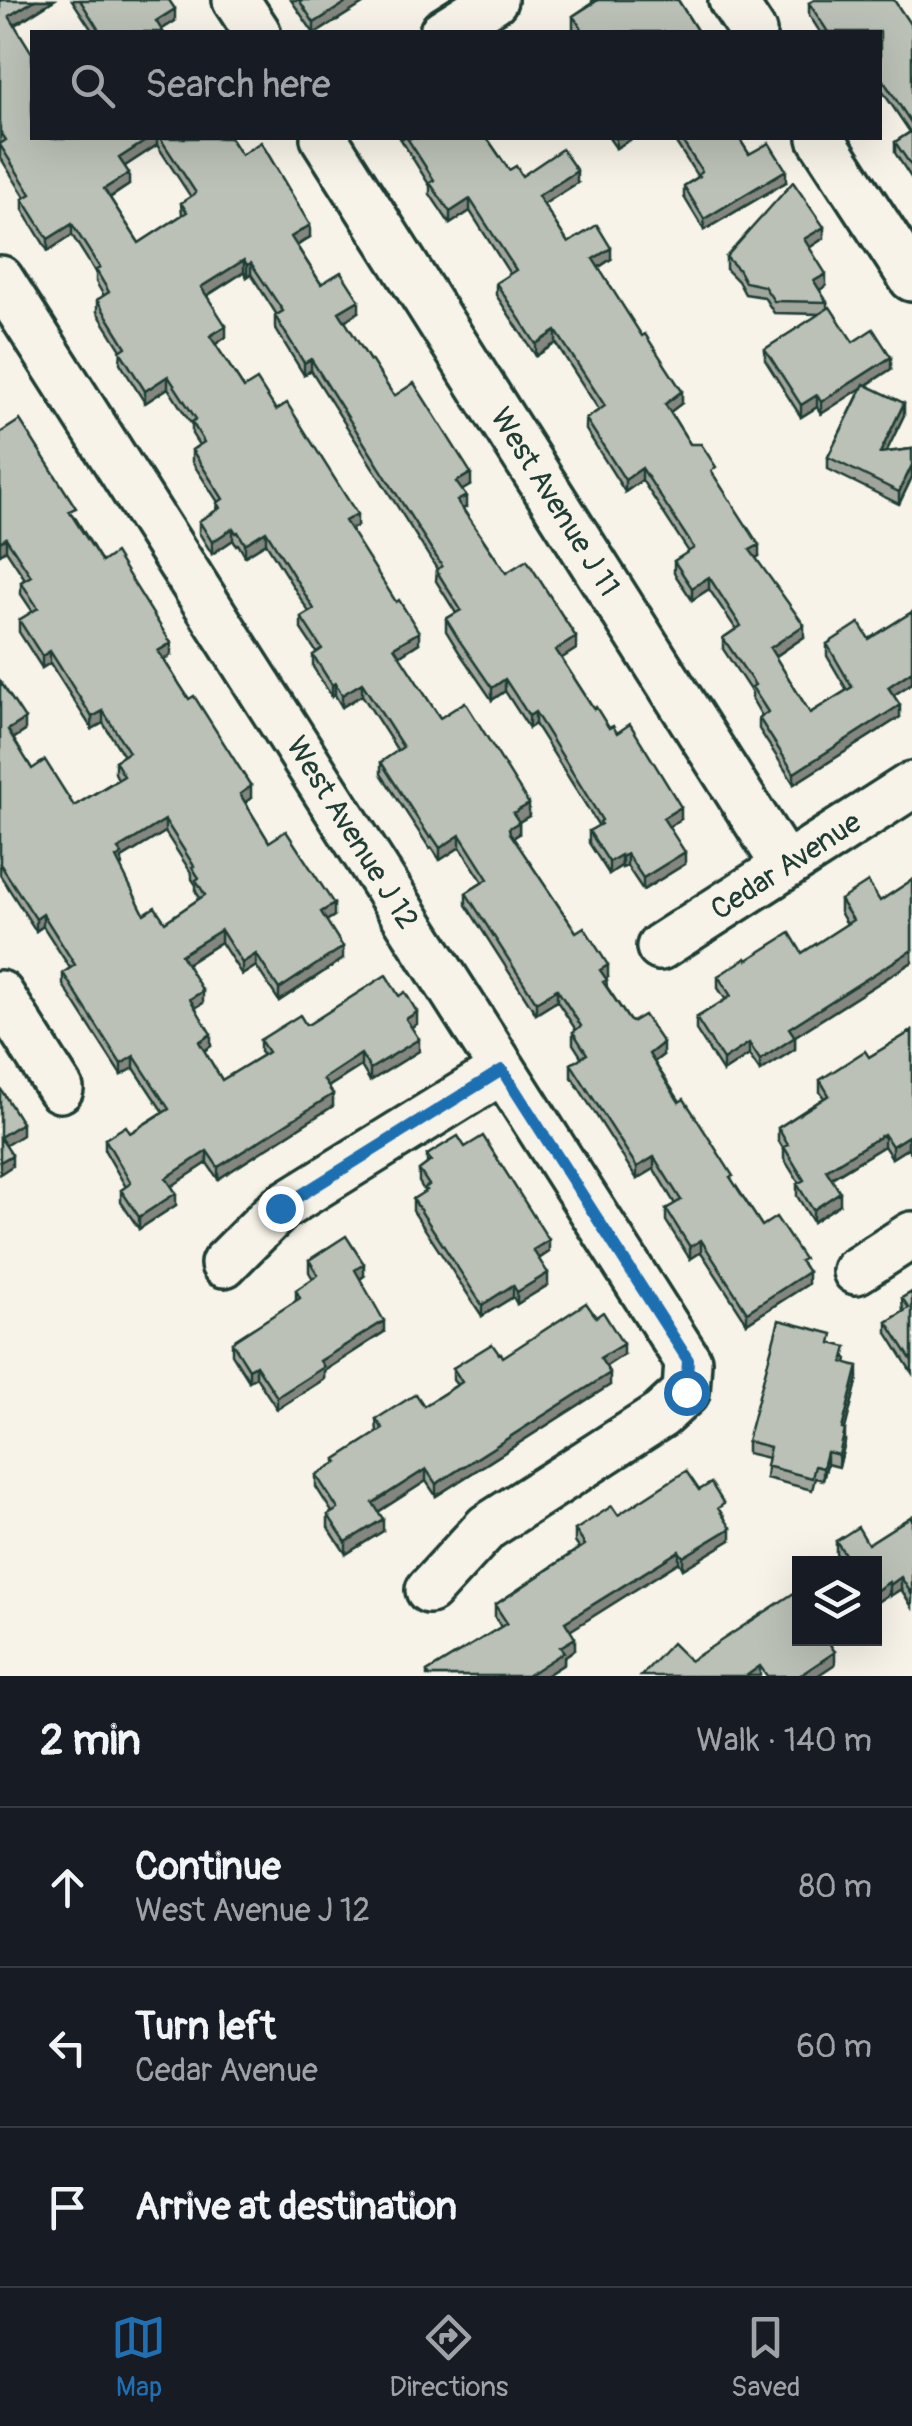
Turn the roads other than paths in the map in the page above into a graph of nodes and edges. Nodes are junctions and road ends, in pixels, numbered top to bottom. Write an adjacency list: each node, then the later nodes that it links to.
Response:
1 (236, 0): 4 (street)
2 (494, 0): 5 (street)
3 (732, 0): 6 (street)
4 (256, 30)
5 (446, 30)
6 (752, 30)
7 (325, 140): 13 (street, West Avenue J 11)
8 (822, 140): 9 (street)
9 (912, 278)
10 (0, 280): 11 (street, West Avenue J 12)
11 (17, 343): 16 (street, West Avenue J 12)
12 (912, 785): 13 (street, Cedar Avenue)
13 (785, 866): 14 (street, Cedar Avenue)
14 (660, 948)
15 (0, 994): 17 (street)
16 (502, 1070): 19 (street); 21 (street, West Avenue J 12)
17 (60, 1089)
18 (912, 1235): 20 (street)
19 (224, 1264)
20 (856, 1271)
21 (429, 1590)

